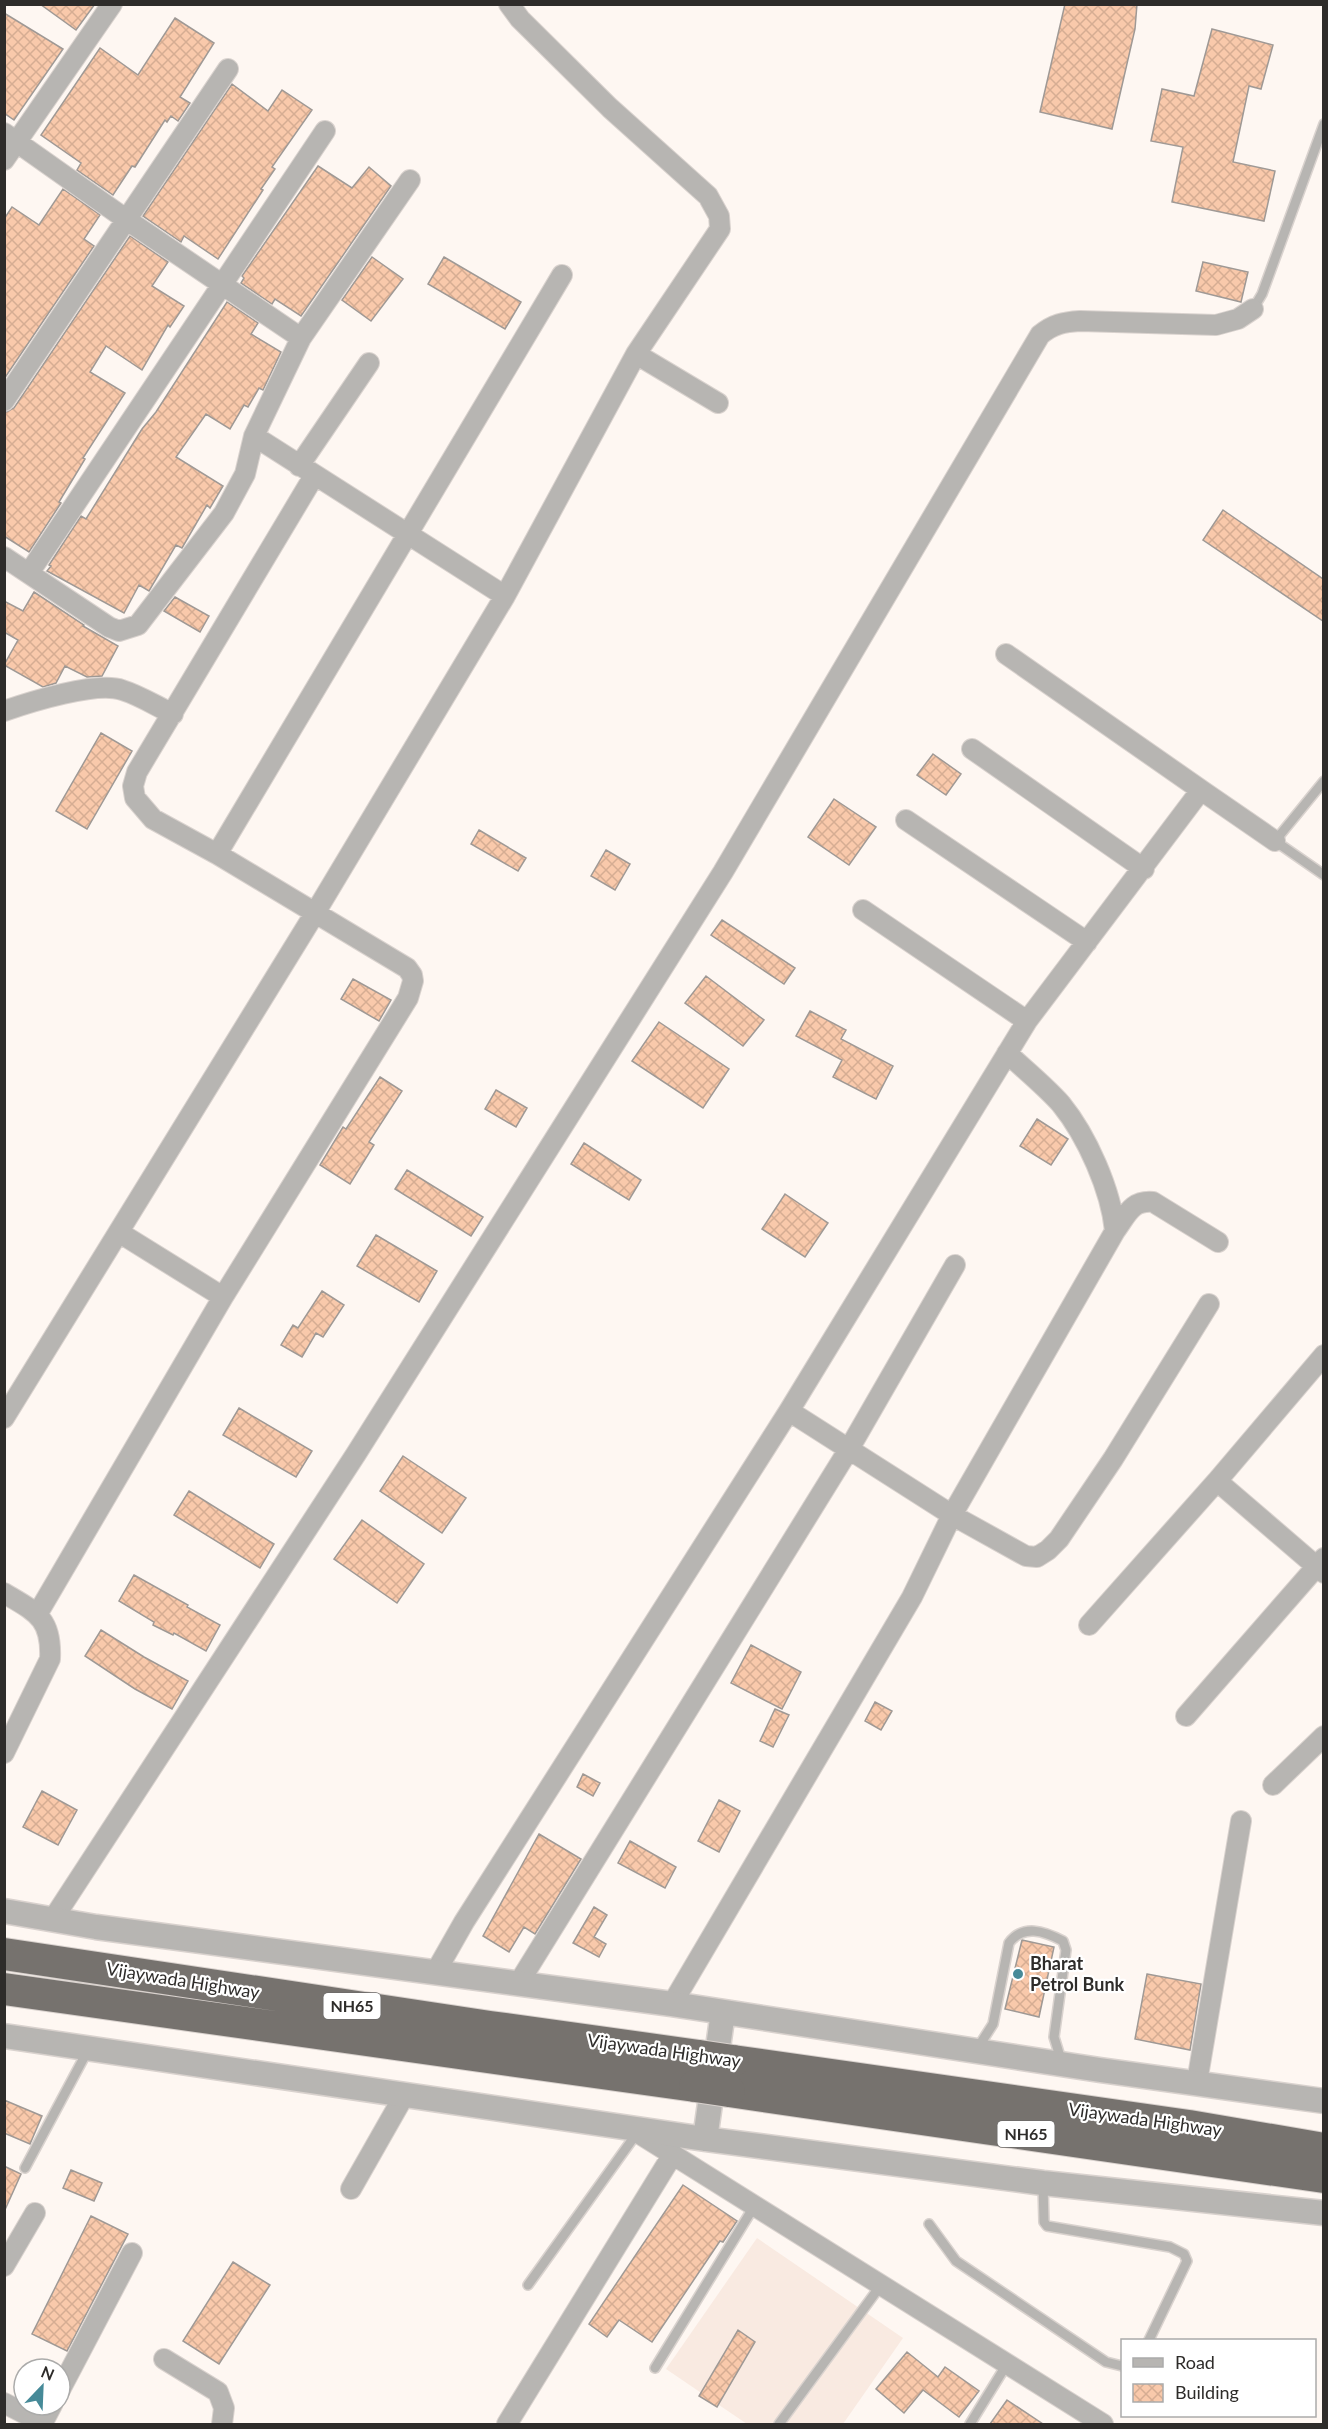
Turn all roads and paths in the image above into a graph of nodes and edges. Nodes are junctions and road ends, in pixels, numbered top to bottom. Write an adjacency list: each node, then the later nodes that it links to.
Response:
1 (112, 4): 6 (street)
2 (509, 4): 14 (street)
3 (228, 69): 9 (street)
4 (1323, 124): 12 (lane)
5 (325, 131): 11 (street)
6 (11, 137): 7 (street); 9 (street)
7 (4, 160)
8 (411, 180): 13 (street)
9 (127, 220): 11 (street); 16 (street)
10 (562, 275): 20 (street)
11 (223, 283): 13 (street); 22 (street)
12 (1253, 309): 62 (street)
13 (301, 338): 18 (street)
14 (636, 354): 17 (street); 23 (street)
15 (369, 363): 19 (street)
16 (4, 401)
17 (718, 404)
18 (254, 436): 19 (street); 22 (street)
19 (306, 471): 20 (street); 26 (street)
20 (408, 534): 23 (street); 32 (street)
21 (4, 557): 22 (street)
22 (29, 573)
23 (505, 596): 36 (street)
24 (1006, 654): 29 (street)
25 (4, 711): 26 (street)
26 (172, 714): 32 (street)
27 (972, 749): 33 (street)
28 (1323, 781): 31 (lane)
29 (1201, 790): 31 (street); 33 (street)
30 (906, 820): 37 (street)
31 (1275, 842): 34 (lane)
32 (217, 854): 36 (street)
33 (1144, 868): 37 (street)
34 (1323, 874)
35 (863, 910): 38 (street)
36 (315, 913): 41 (street); 44 (street)
37 (1088, 942): 38 (street)
38 (1027, 1021): 39 (street)
39 (1007, 1053): 40 (street); 47 (street)
40 (1115, 1231): 42 (street); 51 (street)
41 (120, 1233): 44 (street); 48 (street)
42 (1218, 1242)
43 (955, 1265): 49 (street)
44 (223, 1297): 54 (street)
45 (1209, 1304): 51 (street)
46 (1323, 1355): 50 (street)
47 (789, 1411): 49 (street); 64 (street)
48 (4, 1418)
49 (849, 1449): 51 (street); 65 (street)
50 (1217, 1481): 52 (street); 55 (street)
51 (952, 1515): 67 (street)
52 (1321, 1566): 56 (street)
53 (4, 1593): 54 (street)
54 (38, 1613): 58 (street)
55 (1089, 1625)
56 (1186, 1716)
57 (1323, 1736): 59 (street)
58 (4, 1753)
59 (1273, 1785)
60 (1241, 1821): 75 (street)
61 (4, 1911): 62 (street)
62 (53, 1919): 64 (street)
63 (4, 1953): 73 (highway, Vijaywada Highway / NH65)
64 (435, 1973): 65 (street)
65 (518, 1984): 67 (street)
66 (4, 1989): 73 (highway, Vijaywada Highway / NH65)
67 (672, 2004): 68 (street)
68 (723, 2012): 71 (street); 79 (street)
69 (4, 2036): 70 (street)
70 (89, 2048): 76 (street); 82 (lane)
71 (976, 2051): 72 (street); 72 (lane)
72 (1062, 2064): 75 (street)
73 (697, 2071): 74 (highway, Vijaywada Highway / NH65, bridge)
74 (731, 2076): 80 (highway, Vijaywada Highway / NH65); 83 (highway, Vijaywada Highway / NH65)
75 (1197, 2082): 77 (street)
76 (405, 2094): 78 (street); 85 (street)
77 (1323, 2100)
78 (631, 2129): 79 (street); 81 (street); 92 (lane)
79 (705, 2139): 84 (street)
80 (1323, 2149)
81 (673, 2154): 86 (street); 103 (street)
82 (25, 2168)
83 (1323, 2177)
84 (1042, 2182): 88 (street); 94 (lane)
85 (351, 2188)
86 (755, 2205): 93 (street); 99 (lane)
87 (35, 2213): 91 (street)
88 (1323, 2213)
89 (929, 2224): 97 (lane)
90 (132, 2253): 98 (street)
91 (4, 2266)
92 (528, 2284)
93 (881, 2284): 96 (street); 104 (lane)
94 (1149, 2339)
95 (164, 2360): 102 (street)
96 (1007, 2364): 105 (lane); 106 (street)
97 (1121, 2366)
98 (72, 2367)
99 (654, 2368)
100 (4, 2403): 101 (street)
101 (42, 2424)
102 (222, 2424)
103 (507, 2424)
104 (779, 2424)
105 (970, 2424)
106 (1101, 2424)

